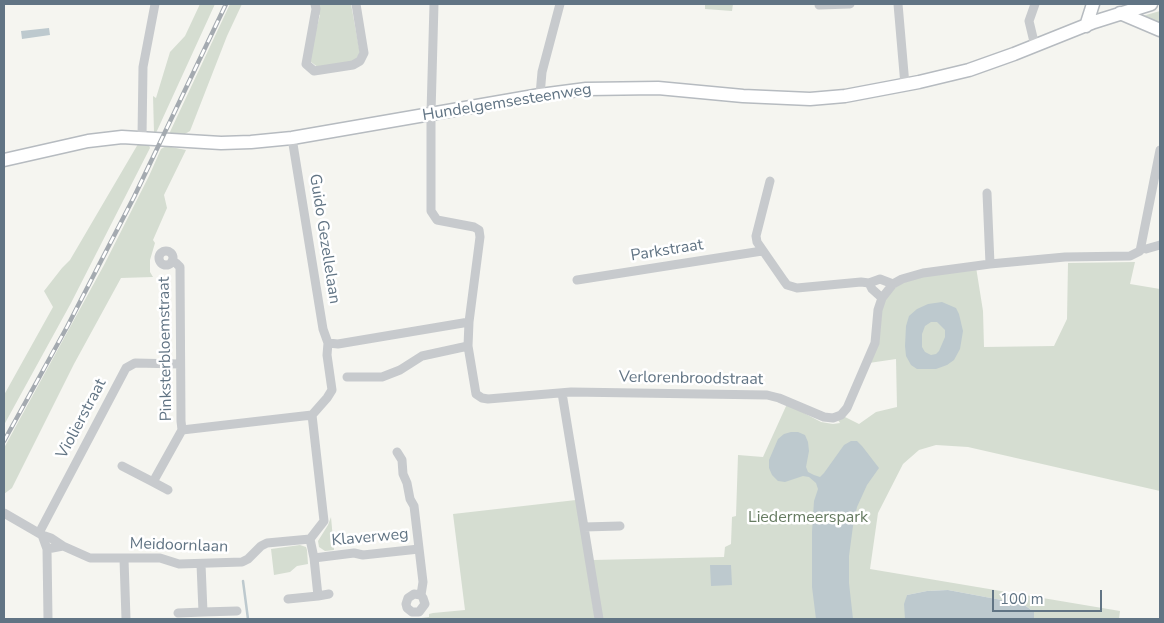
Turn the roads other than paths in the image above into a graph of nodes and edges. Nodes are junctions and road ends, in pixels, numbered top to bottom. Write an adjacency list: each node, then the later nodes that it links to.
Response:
1 (155, 4): 19 (street)
2 (315, 4): 3 (street)
3 (356, 4)
4 (434, 4): 18 (street)
5 (560, 4): 17 (street)
6 (819, 4): 7 (street)
7 (850, 4)
8 (898, 4): 16 (street)
9 (1035, 4): 15 (street)
10 (1093, 4): 13 (main road)
11 (1151, 4): 12 (main road, Hundelgemsesteenweg)
12 (1120, 13): 13 (main road, Hundelgemsesteenweg); 14 (main road)
13 (1086, 26): 15 (main road, Hundelgemsesteenweg)
14 (1160, 30)
15 (1035, 46): 16 (main road, Hundelgemsesteenweg)
16 (905, 85): 17 (main road, Hundelgemsesteenweg)
17 (540, 95): 18 (main road, Hundelgemsesteenweg)
18 (431, 113): 20 (main road, Hundelgemsesteenweg); 34 (street, Verlorenbroodstraat)
19 (142, 137): 20 (main road, Hundelgemsesteenweg); 22 (main road, Hundelgemsesteenweg)
20 (292, 138): 35 (street, Guido Gezellelaan)
21 (1160, 150): 26 (street)
22 (4, 160)
23 (770, 181): 27 (street)
24 (987, 193): 29 (street)
25 (1160, 244): 26 (street, Verlorenbroodstraat)
26 (1142, 248): 29 (street, Verlorenbroodstraat)
27 (762, 251): 30 (street, Parkstraat); 31 (street)
28 (172, 261): 37 (street, Pinksterbloemstraat)
29 (990, 264): 32 (street, Verlorenbroodstraat)
30 (577, 280)
31 (869, 283): 32 (street); 33 (street)
32 (893, 284): 33 (street, Verlorenbroodstraat)
33 (882, 298): 39 (street, Verlorenbroodstraat)
34 (469, 322): 35 (street); 36 (street, Verlorenbroodstraat)
35 (328, 343): 40 (street, Guido Gezellelaan)
36 (468, 346): 38 (street); 39 (street, Verlorenbroodstraat)
37 (180, 364): 41 (street, Pinksterbloemstraat); 49 (street, Violierstraat)
38 (347, 377)
39 (562, 393): 47 (street)
40 (312, 415): 41 (street, Pinksterbloemstraat); 50 (street)
41 (182, 430): 44 (street)
42 (397, 452): 53 (street, Klaverweg)
43 (122, 466): 44 (street)
44 (154, 482): 45 (street)
45 (168, 490)
46 (4, 513): 49 (street, Meidoornlaan)
47 (584, 526): 48 (street); 66 (street)
48 (620, 526)
49 (40, 534): 51 (street, Meidoornlaan); 52 (street)
50 (310, 539): 54 (street, Klaverweg); 56 (street, Meidoornlaan)
51 (62, 546): 52 (street); 55 (street, Meidoornlaan)
52 (47, 549): 64 (street)
53 (419, 549): 54 (street, Klaverweg); 58 (street, Klaverweg)
54 (314, 558): 59 (street)
55 (124, 559): 56 (street, Meidoornlaan); 65 (street)
56 (202, 564): 62 (street)
57 (329, 594): 59 (street)
58 (421, 595)
59 (318, 596): 60 (street)
60 (288, 599)
61 (237, 611): 62 (street)
62 (204, 612): 63 (street)
63 (178, 613)
64 (48, 619)
65 (126, 619)
66 (599, 619)

